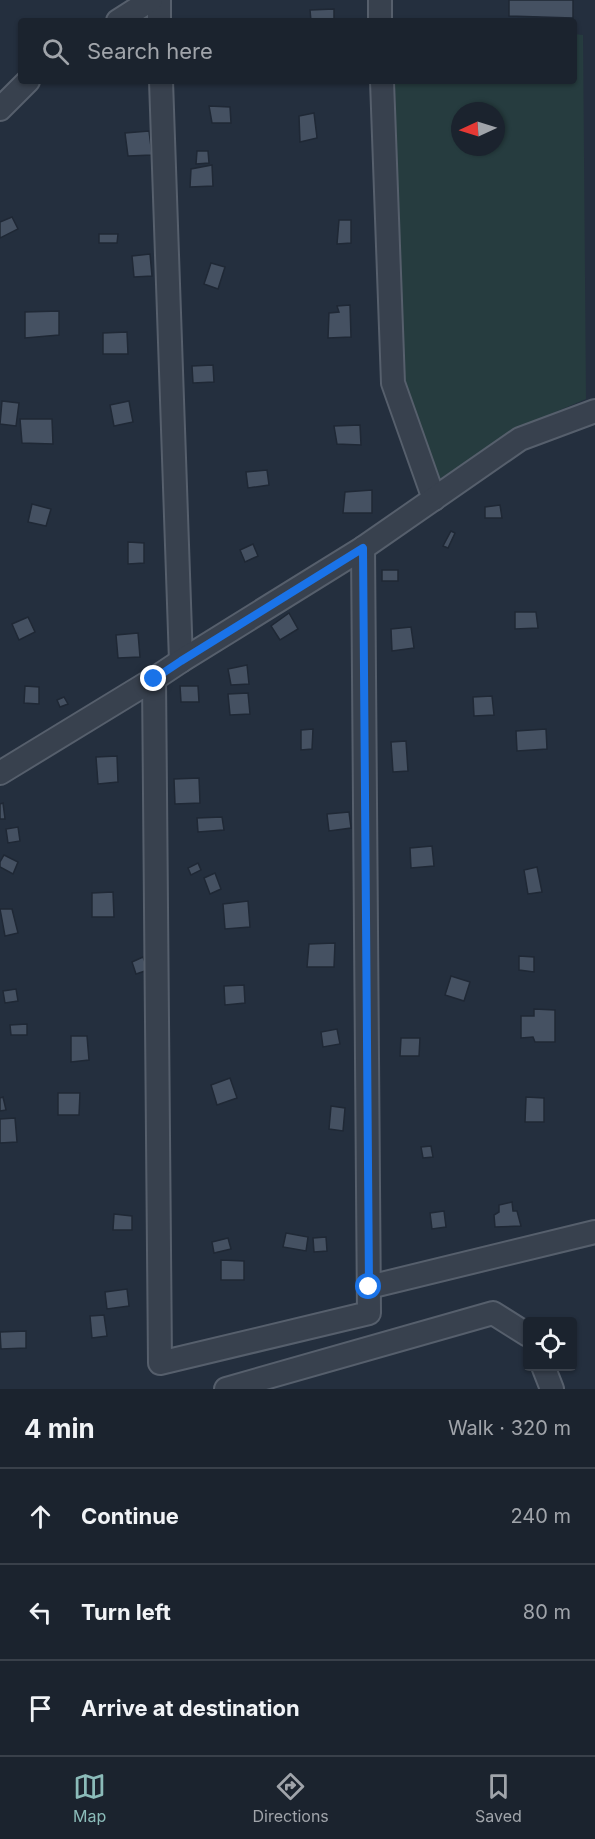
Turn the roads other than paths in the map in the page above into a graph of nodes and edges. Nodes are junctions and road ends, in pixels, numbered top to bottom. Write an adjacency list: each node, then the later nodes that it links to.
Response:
1 (151, 0): 4 (street)
2 (159, 0): 5 (street)
3 (380, 0): 6 (street)
4 (123, 18)
5 (159, 18)
6 (380, 18)
7 (25, 84): 10 (street)
8 (162, 84): 14 (street)
9 (382, 84): 12 (street)
10 (0, 109)
11 (595, 411): 12 (street)
12 (434, 499): 13 (street)
13 (363, 548): 14 (street); 18 (street)
14 (181, 661): 15 (street)
15 (154, 679): 16 (street); 18 (street)
16 (0, 773)
17 (595, 1232): 18 (street)
18 (369, 1287)
19 (523, 1332): 21 (street)
20 (545, 1371): 22 (street)
21 (226, 1389)
22 (552, 1389)

